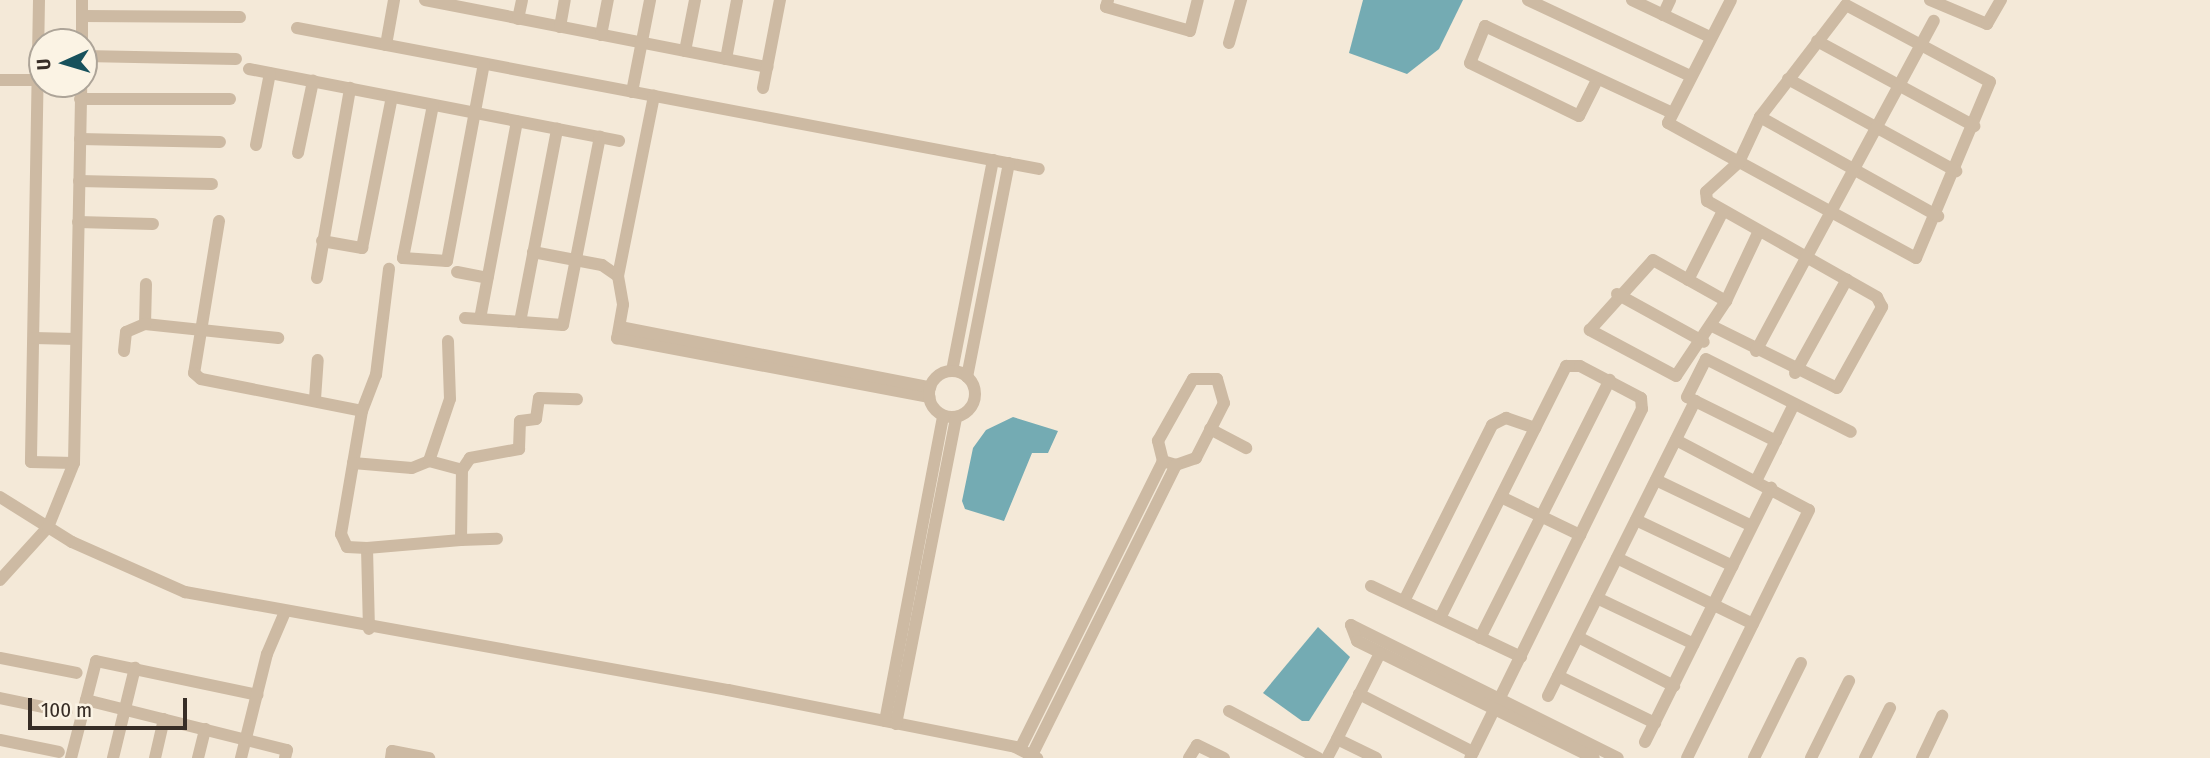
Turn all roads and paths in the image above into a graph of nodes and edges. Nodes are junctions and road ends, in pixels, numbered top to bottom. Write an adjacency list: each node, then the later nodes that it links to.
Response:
1 (39, 0): 28 (street)
2 (82, 0): 23 (street)
3 (394, 0): 37 (street)
4 (425, 0): 25 (street)
5 (522, 0): 25 (street)
6 (565, 0): 27 (street)
7 (608, 0): 31 (street)
8 (650, 0): 34 (street)
9 (695, 0): 38 (street)
10 (737, 0): 41 (street)
11 (780, 0): 43 (street)
12 (1108, 0): 13 (street)
13 (1198, 0)
14 (1241, 0): 35 (street)
15 (1528, 0): 46 (street)
16 (1632, 0): 22 (street)
17 (1670, 0): 22 (street)
18 (1731, 0): 32 (street)
19 (1930, 0): 21 (street)
20 (2001, 0): 21 (street)
21 (1953, 4)
22 (1663, 15): 32 (street)
23 (82, 16): 24 (street); 29 (street)
24 (240, 17)
25 (518, 19): 27 (street)
26 (1934, 21): 36 (street)
27 (560, 27): 31 (street)
28 (39, 28)
29 (82, 28)
30 (297, 28): 37 (street)
31 (601, 35): 34 (street)
32 (1710, 37): 46 (street)
33 (1817, 41): 36 (street); 47 (street); 52 (street)
34 (642, 43): 38 (street); 55 (street)
35 (1229, 43)
36 (1922, 44): 52 (street); 67 (street)
37 (386, 45): 42 (street)
38 (685, 51): 41 (street)
39 (98, 57): 40 (street)
40 (236, 59)
41 (726, 59): 43 (street)
42 (484, 64): 55 (street); 62 (street)
43 (767, 67): 54 (street)
44 (249, 69): 45 (street)
45 (270, 73): 51 (street); 73 (street)
46 (1690, 76): 63 (street)
47 (1788, 79): 64 (street); 66 (street)
48 (0, 80): 49 (street)
49 (28, 80)
50 (1597, 80): 50 (street); 63 (street)
51 (313, 81): 53 (street); 74 (street)
52 (1899, 86): 66 (street); 67 (street)
53 (350, 88): 57 (street); 90 (street)
54 (763, 88)
55 (632, 92): 56 (street)
56 (654, 96): 75 (street); 96 (street)
57 (392, 97): 61 (street); 90 (street)
58 (40, 98): 110 (street)
59 (80, 99): 60 (street); 70 (street)
60 (230, 99)
61 (433, 105): 62 (street); 62 (street)
62 (475, 113): 65 (street)
63 (1672, 113): 76 (street)
64 (1760, 117): 76 (street); 79 (street)
65 (517, 121): 68 (street); 98 (street)
66 (1877, 127): 79 (street); 80 (street)
67 (1974, 127): 80 (street)
68 (557, 129): 69 (street); 91 (street)
69 (600, 137): 71 (street); 93 (street)
70 (80, 139): 72 (street); 81 (street)
71 (619, 141)
72 (220, 142)
73 (256, 145)
74 (298, 153)
75 (993, 160): 77 (street); 118 (street)
76 (1739, 162): 83 (street); 84 (street)
77 (1009, 163): 78 (street); 120 (street)
78 (1040, 169)
79 (1854, 170): 84 (street); 85 (street)
80 (1956, 171): 85 (street)
81 (79, 181): 82 (street); 87 (street)
82 (212, 184)
83 (1724, 211): 89 (street); 100 (street)
84 (1830, 214): 85 (street); 92 (street)
85 (1938, 216)
86 (219, 221): 109 (street)
87 (78, 222): 88 (street); 112 (street)
88 (153, 224)
89 (1759, 231): 92 (street); 103 (street)
90 (322, 241): 97 (street)
91 (533, 252): 93 (street); 106 (street)
92 (1807, 257): 99 (street); 116 (street)
93 (576, 260): 96 (street); 106 (street)
94 (389, 269): 127 (street)
95 (457, 272): 98 (street)
96 (618, 276): 122 (street)
97 (317, 278)
98 (487, 278): 105 (street)
99 (1847, 279): 119 (street); 119 (street)
100 (1688, 280): 102 (street); 103 (street)
101 (146, 284): 107 (street)
102 (1617, 294): 114 (street); 114 (street)
103 (1726, 301): 108 (street)
104 (465, 318): 105 (street)
105 (480, 319): 106 (street)
106 (520, 322)
107 (145, 324): 109 (street); 115 (street)
108 (1714, 327): 114 (street); 116 (street)
109 (199, 328): 111 (street); 123 (street)
110 (34, 338): 112 (street); 137 (street)
111 (278, 338)
112 (76, 339): 137 (street)
113 (448, 341): 135 (street)
114 (1704, 342)
115 (124, 351)
116 (1756, 351): 119 (street)
117 (318, 360): 123 (street)
118 (952, 371): 120 (street); 122 (street)
119 (1796, 373)
120 (967, 377): 128 (street)
121 (1610, 380): 129 (street); 146 (street); 150 (street)
122 (930, 392): 128 (street)
123 (315, 399): 127 (street)
124 (577, 399): 140 (street)
125 (1695, 401): 126 (street); 132 (street); 133 (street)
126 (1794, 404): 131 (street); 133 (street)
127 (362, 411): 138 (street)
128 (950, 416): 191 (street)
129 (1535, 428): 145 (street); 160 (street)
130 (1210, 429): 134 (street); 136 (street); 139 (street)
131 (1851, 432)
132 (1675, 440): 141 (street); 142 (street)
133 (1776, 441): 142 (street)
134 (1246, 448)
135 (429, 461): 138 (street); 140 (street)
136 (1163, 461): 139 (street); 158 (street)
137 (74, 463): 149 (street)
138 (353, 463): 153 (street)
139 (1177, 465): 161 (street)
140 (462, 470): 152 (street)
141 (1656, 480): 147 (street); 148 (street)
142 (1756, 481): 143 (street)
143 (1771, 488): 148 (street); 166 (street)
144 (0, 497): 149 (street)
145 (1501, 497): 146 (street); 164 (street)
146 (1539, 514): 150 (street); 168 (street)
147 (1636, 520): 154 (street); 155 (street)
148 (1752, 526): 155 (street)
149 (48, 527): 156 (street); 163 (street)
150 (1580, 535): 171 (street)
151 (497, 539): 152 (street)
152 (461, 540): 153 (street)
153 (367, 548): 165 (street)
154 (1617, 558): 159 (street); 162 (street)
155 (1732, 566): 162 (street)
156 (0, 580)
157 (1371, 586): 160 (street)
158 (1096, 596): 161 (street); 198 (street)
159 (1597, 598): 167 (street); 169 (street)
160 (1404, 601): 164 (street)
161 (1108, 602): 201 (street)
162 (1713, 605): 166 (street); 169 (street)
163 (285, 612): 165 (street); 180 (street)
164 (1440, 618): 168 (street)
165 (369, 619): 191 (street)
166 (1754, 624): 217 (street)
167 (1578, 637): 176 (street); 178 (street)
168 (1480, 638): 171 (street)
169 (1694, 644): 178 (street)
170 (1381, 653): 179 (street); 184 (street); 184 (street)
171 (1521, 657): 184 (street)
172 (0, 658): 175 (street)
173 (1801, 663): 218 (street)
174 (135, 668): 180 (street); 183 (street); 186 (street)
175 (77, 673)
176 (1558, 676): 181 (street); 192 (street)
177 (1849, 681): 219 (street)
178 (1674, 686): 192 (street)
179 (1359, 694): 195 (street); 200 (street)
180 (257, 695): 194 (street)
181 (1548, 696)
182 (0, 698): 188 (street)
183 (86, 700): 186 (street); 202 (street)
184 (1497, 704): 200 (street); 215 (street); 216 (street)
185 (1890, 708): 220 (street)
186 (124, 709): 190 (street); 203 (street)
187 (1228, 711): 212 (street)
188 (67, 712)
189 (1942, 716): 221 (street)
190 (164, 719): 193 (street); 204 (street)
191 (890, 722): 198 (street)
192 (1655, 723): 197 (street)
193 (205, 729): 194 (street); 205 (street)
194 (246, 739): 206 (street); 207 (street)
195 (1337, 739): 213 (street); 214 (street)
196 (0, 740): 199 (street)
197 (1645, 742)
198 (1020, 749): 201 (street)
199 (59, 752)
200 (1471, 755)
201 (1035, 756)
202 (71, 758)
203 (113, 758)
204 (155, 758)
205 (198, 758)
206 (242, 758)
207 (285, 758)
208 (391, 758): 209 (street)
209 (429, 758)
210 (1189, 758): 211 (street)
211 (1224, 758)
212 (1318, 758)
213 (1327, 758)
214 (1375, 758)
215 (1594, 758)
216 (1618, 758)
217 (1687, 758)
218 (1754, 758)
219 (1811, 758)
220 (1865, 758)
221 (1922, 758)

